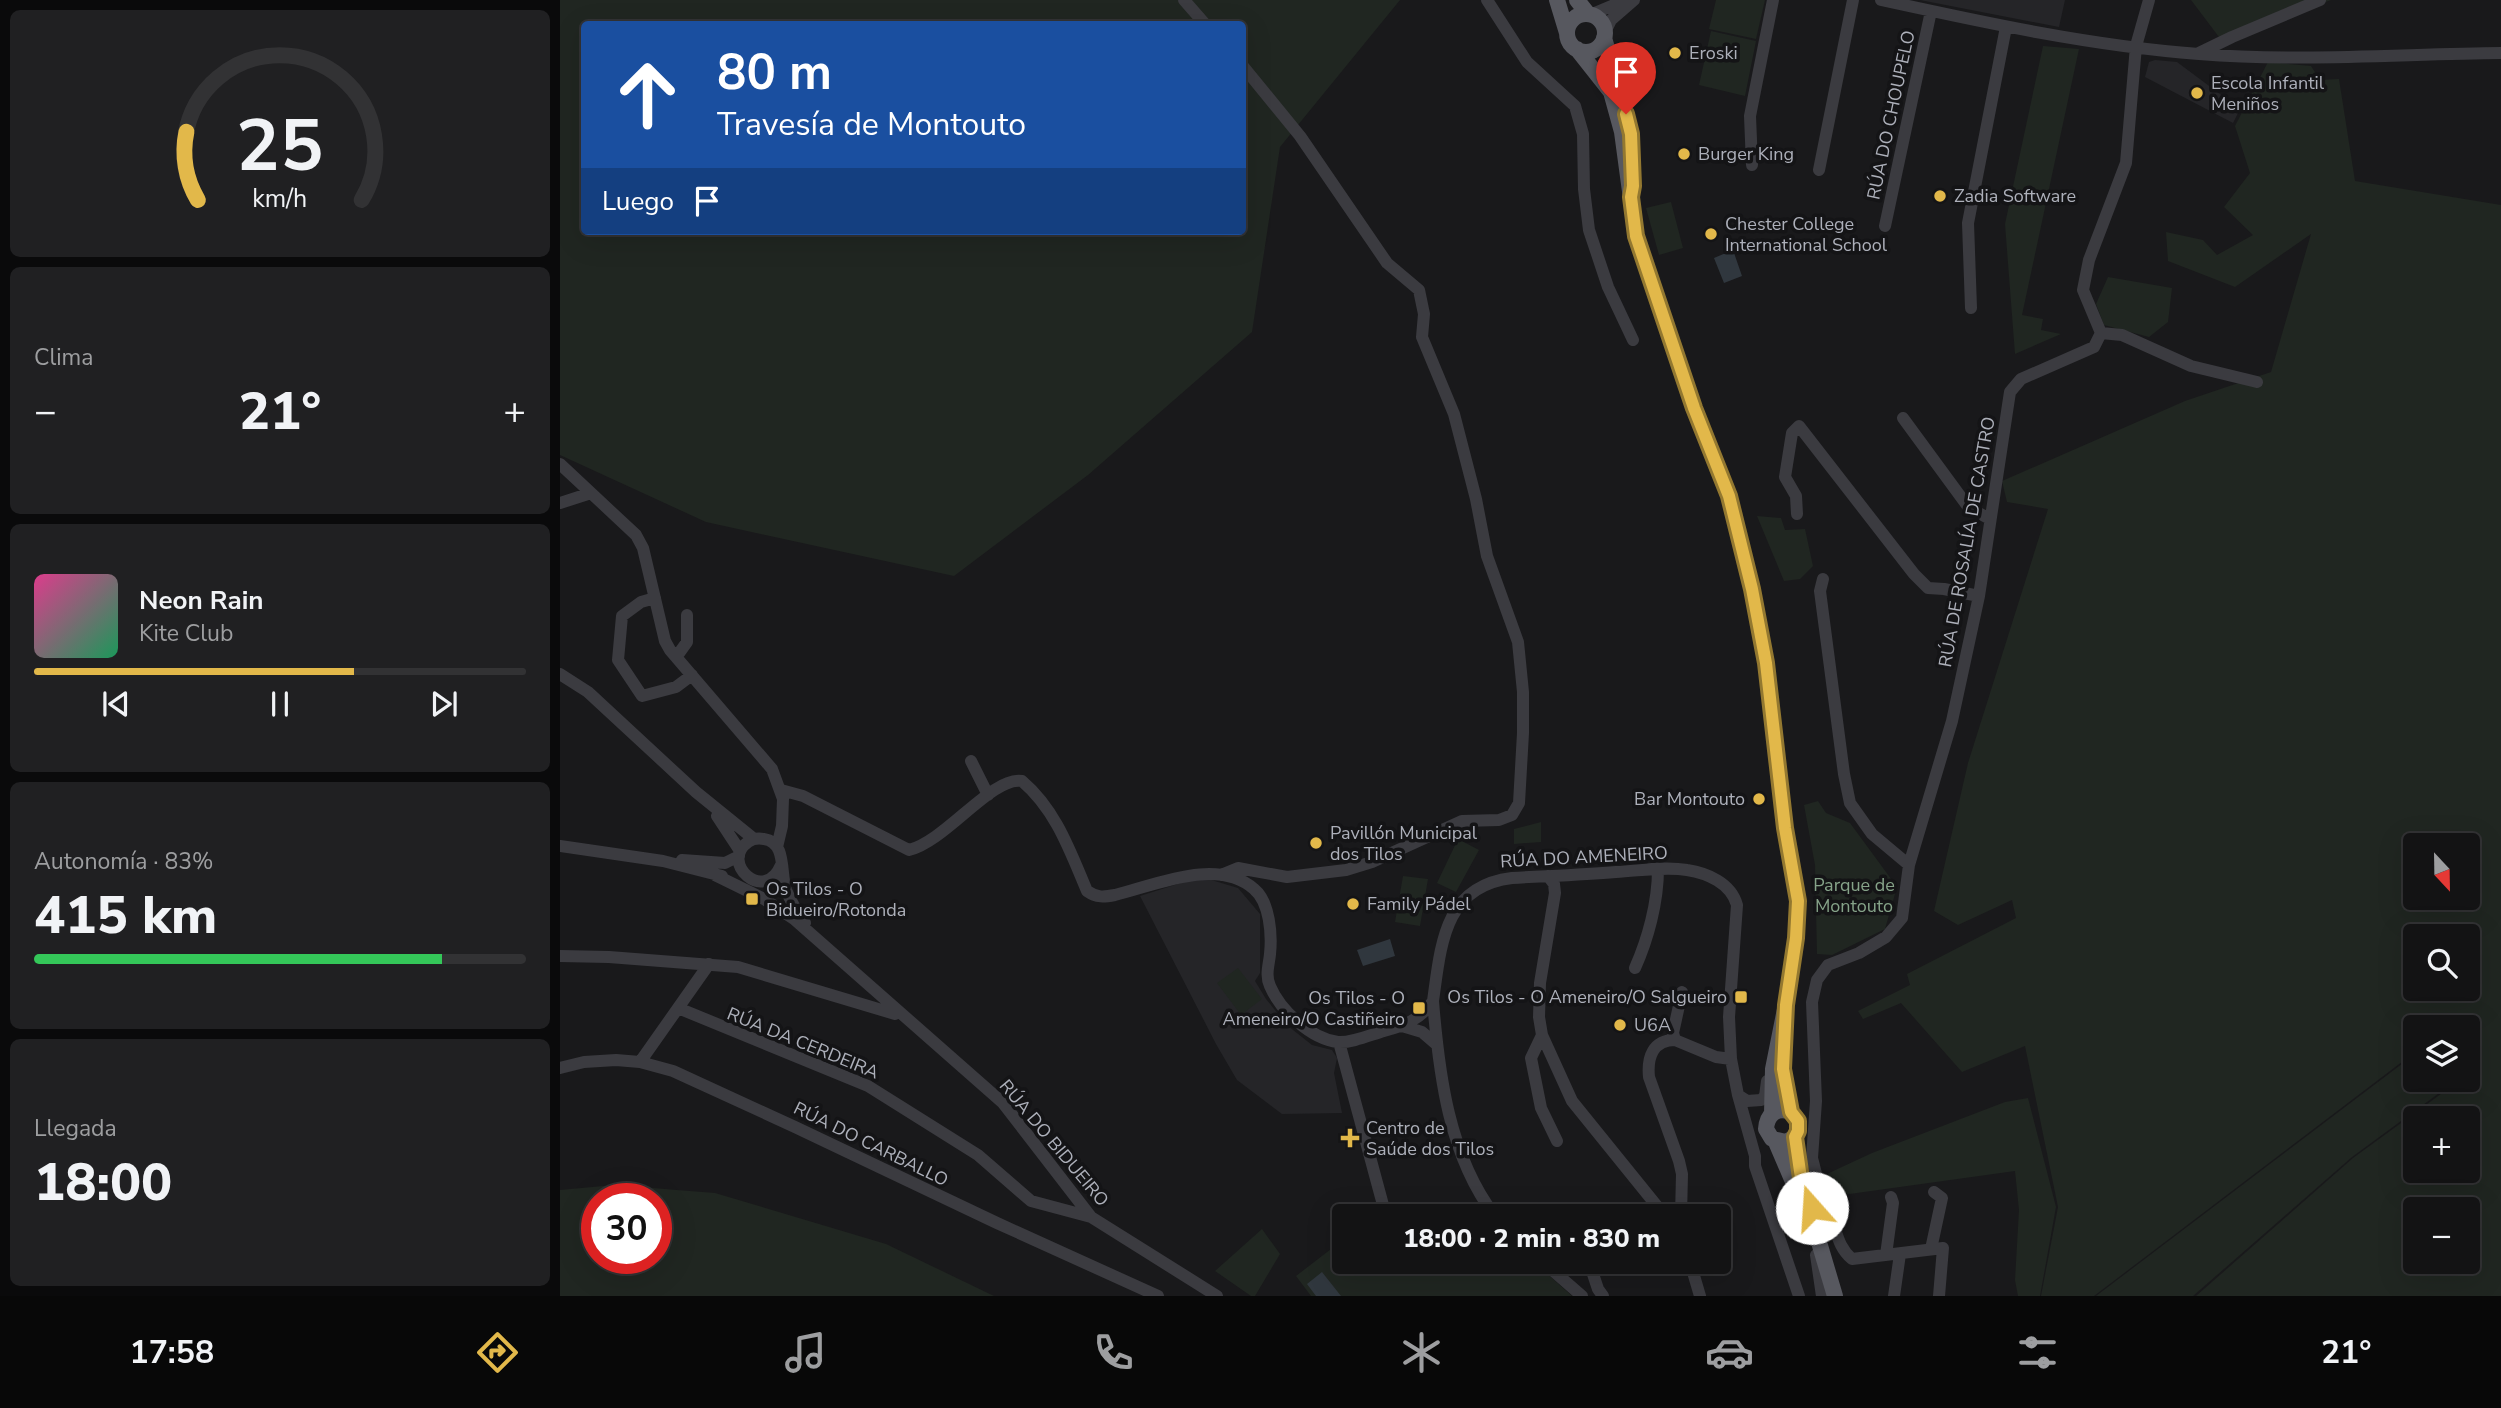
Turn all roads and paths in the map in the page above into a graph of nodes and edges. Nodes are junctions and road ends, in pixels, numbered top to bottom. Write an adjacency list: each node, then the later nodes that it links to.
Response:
1 (1184, 0): 14 (street)
2 (1487, 0): 29 (street)
3 (1557, 0): 16 (main road)
4 (1577, 0): 13 (main road)
5 (1626, 0): 13 (street)
6 (1634, 0): 17 (street)
7 (1773, 0): 23 (street)
8 (1853, 0): 24 (street)
9 (1881, 0): 12 (street)
10 (2149, 0): 18 (street)
11 (2320, 0): 21 (street)
12 (1931, 11): 15 (street); 26 (street, RÚA DO CHOUPELO)
13 (1589, 15): 16 (main road); 17 (main road)
14 (1202, 21)
15 (2006, 27): 18 (street); 27 (street)
16 (1567, 33): 19 (main road)
17 (1604, 36): 19 (main road); 25 (main road)
18 (2136, 46): 21 (street); 28 (street)
19 (1577, 49): 25 (main road)
20 (2501, 53): 21 (street)
21 (2198, 54)
22 (1246, 70): 59 (street)
23 (1752, 165)
24 (1818, 170)
25 (1631, 197): 70 (main road)
26 (1885, 226)
27 (1972, 308)
28 (2101, 333): 30 (street); 36 (street, RÚA DE ROSALÍA DE CASTRO)
29 (1633, 340)
30 (2257, 382)
31 (1903, 418): 36 (street)
32 (560, 464): 33 (street)
33 (591, 493): 34 (street); 39 (street)
34 (560, 503)
35 (1797, 514): 38 (street)
36 (1990, 519): 38 (street, RÚA DE ROSALÍA DE CASTRO)
37 (1823, 579): 56 (street)
38 (1979, 596): 56 (street, RÚA DE ROSALÍA DE CASTRO)
39 (655, 598): 41 (street); 43 (street)
40 (687, 615): 41 (street)
41 (677, 656): 43 (street)
42 (560, 674): 47 (street)
43 (692, 675): 45 (street)
44 (971, 761): 46 (street)
45 (781, 790): 46 (street); 48 (street)
46 (988, 795): 59 (street)
47 (702, 797): 49 (street); 52 (street)
48 (782, 817): 49 (street); 51 (street)
49 (759, 839): 51 (street); 52 (street)
50 (560, 846): 53 (street, RÚA DO BIDUEIRO)
51 (777, 847): 55 (street)
52 (740, 854): 54 (street, RÚA DO BIDUEIRO); 61 (street)
53 (663, 861): 54 (street, RÚA DO BIDUEIRO); 58 (street, RÚA DO BIDUEIRO)
54 (725, 863): 58 (street, RÚA DO BIDUEIRO)
55 (781, 865): 61 (street); 62 (street, RÚA DO BIDUEIRO)
56 (1909, 865): 83 (street, RÚA DE ROSALÍA DE CASTRO)
57 (1658, 869): 60 (street, RÚA DO AMENEIRO); 67 (street); 78 (street, RÚA DO AMENEIRO)
58 (715, 875): 61 (street, RÚA DO BIDUEIRO); 63 (street, RÚA DO BIDUEIRO)
59 (1221, 875): 76 (street)
60 (1548, 876): 69 (street, RÚA DO AMENEIRO); 74 (street)
61 (755, 880): 63 (street, RÚA DO BIDUEIRO)
62 (786, 889): 63 (street); 64 (street, RÚA DO BIDUEIRO)
63 (781, 908): 64 (street, RÚA DO BIDUEIRO)
64 (815, 938): 72 (street, RÚA DO BIDUEIRO)
65 (560, 956): 66 (street)
66 (709, 964): 71 (street); 72 (street)
67 (1635, 968)
68 (1682, 992): 75 (street)
69 (1433, 1001): 73 (street); 77 (street, RÚA DO AMENEIRO)
70 (1786, 1005): 81 (main road); 85 (main road)
71 (678, 1008): 79 (street); 101 (street, RÚA DA CERDEIRA)
72 (904, 1017): 101 (street, RÚA DO BIDUEIRO)
73 (1402, 1026): 76 (street); 77 (street)
74 (1542, 1035): 91 (street); 98 (street)
75 (1675, 1040): 78 (street); 99 (street)
76 (1339, 1042): 96 (street)
77 (1436, 1044): 97 (street, RÚA DO AMENEIRO)
78 (1731, 1059): 82 (street, RÚA DO AMENEIRO)
79 (640, 1062): 80 (street, RÚA DO CARBALLO); 110 (street, RÚA DO CARBALLO)
80 (560, 1068)
81 (1773, 1069): 82 (street); 86 (main road)
82 (1738, 1095): 84 (street, RÚA DO AMENEIRO)
83 (1816, 1101): 85 (street); 87 (street)
84 (1743, 1114): 86 (street); 89 (street, RÚA DO AMENEIRO)
85 (1793, 1114): 86 (main road); 88 (main road)
86 (1771, 1115): 90 (main road)
87 (1815, 1119): 88 (street); 92 (street)
88 (1798, 1135): 90 (main road); 92 (street); 100 (main road)
89 (1750, 1139): 90 (street); 93 (street, RÚA DO AMENEIRO)
90 (1773, 1140): 93 (street); 104 (main road)
91 (1557, 1142)
92 (1813, 1149): 100 (street)
93 (1755, 1156): 114 (street, RÚA DO AMENEIRO)
94 (1934, 1192): 102 (street)
95 (1891, 1197): 105 (street)
96 (1382, 1204)
97 (1487, 1204)
98 (1655, 1204)
99 (1681, 1204)
100 (1817, 1207): 105 (street); 117 (main road)
101 (1091, 1217): 111 (street, RÚA DO BIDUEIRO)
102 (1931, 1249): 103 (street); 119 (street)
103 (1900, 1254): 105 (street); 118 (street)
104 (1816, 1255): 115 (street); 116 (main road)
105 (1886, 1255)
106 (1557, 1274): 112 (street)
107 (1592, 1274): 109 (street)
108 (1694, 1274): 113 (street)
109 (1596, 1294)
110 (1158, 1296)
111 (1217, 1296)
112 (1582, 1296)
113 (1700, 1296)
114 (1799, 1296)
115 (1822, 1296)
116 (1828, 1296)
117 (1835, 1296)
118 (1894, 1296)
119 (1939, 1296)

